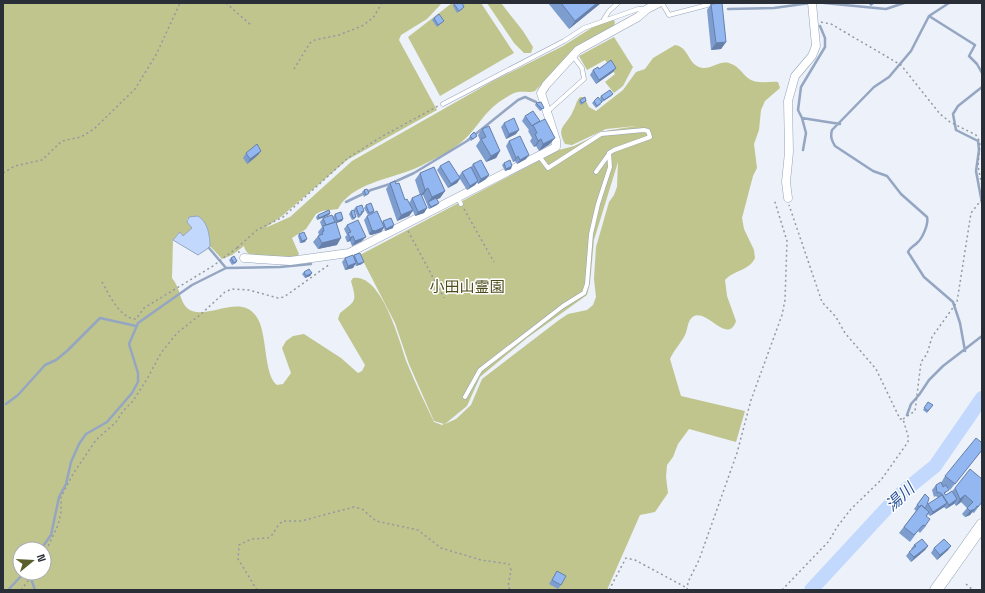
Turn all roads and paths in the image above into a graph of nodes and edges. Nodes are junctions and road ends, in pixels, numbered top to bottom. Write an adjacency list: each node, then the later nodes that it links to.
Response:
1 (180, 3): 19 (path)
2 (226, 3): 11 (path)
3 (382, 3): 13 (path)
4 (618, 3): 9 (lane)
5 (661, 3): 6 (lane); 8 (street)
6 (715, 3)
7 (812, 3): 10 (street)
8 (646, 9): 9 (lane); 12 (street)
9 (604, 20): 14 (lane)
10 (814, 24): 20 (path); 21 (street)
11 (252, 26)
12 (573, 56): 15 (street); 15 (lane)
13 (294, 69)
14 (443, 104): 26 (path)
15 (546, 112): 17 (street)
16 (609, 153): 17 (lane); 18 (lane); 32 (lane)
17 (539, 156): 24 (street)
18 (596, 172)
19 (3, 174)
20 (982, 186)
21 (788, 198): 33 (path)
22 (774, 199): 38 (path)
23 (982, 199): 33 (path)
24 (460, 201): 25 (street); 29 (path)
25 (406, 227): 27 (street); 31 (path)
26 (238, 247): 28 (path); 30 (path)
27 (338, 256): 28 (street); 35 (path)
28 (244, 258)
29 (494, 262)
30 (102, 282)
31 (444, 298)
32 (465, 397)
33 (904, 419): 43 (path)
34 (982, 525): 44 (main road)
35 (51, 541)
36 (28, 581): 39 (path)
37 (966, 584): 45 (path)
38 (687, 589): 42 (path)
39 (21, 590)
40 (257, 590): 41 (path)
41 (511, 590)
42 (609, 590)
43 (782, 590)
44 (936, 590)
45 (974, 590)

